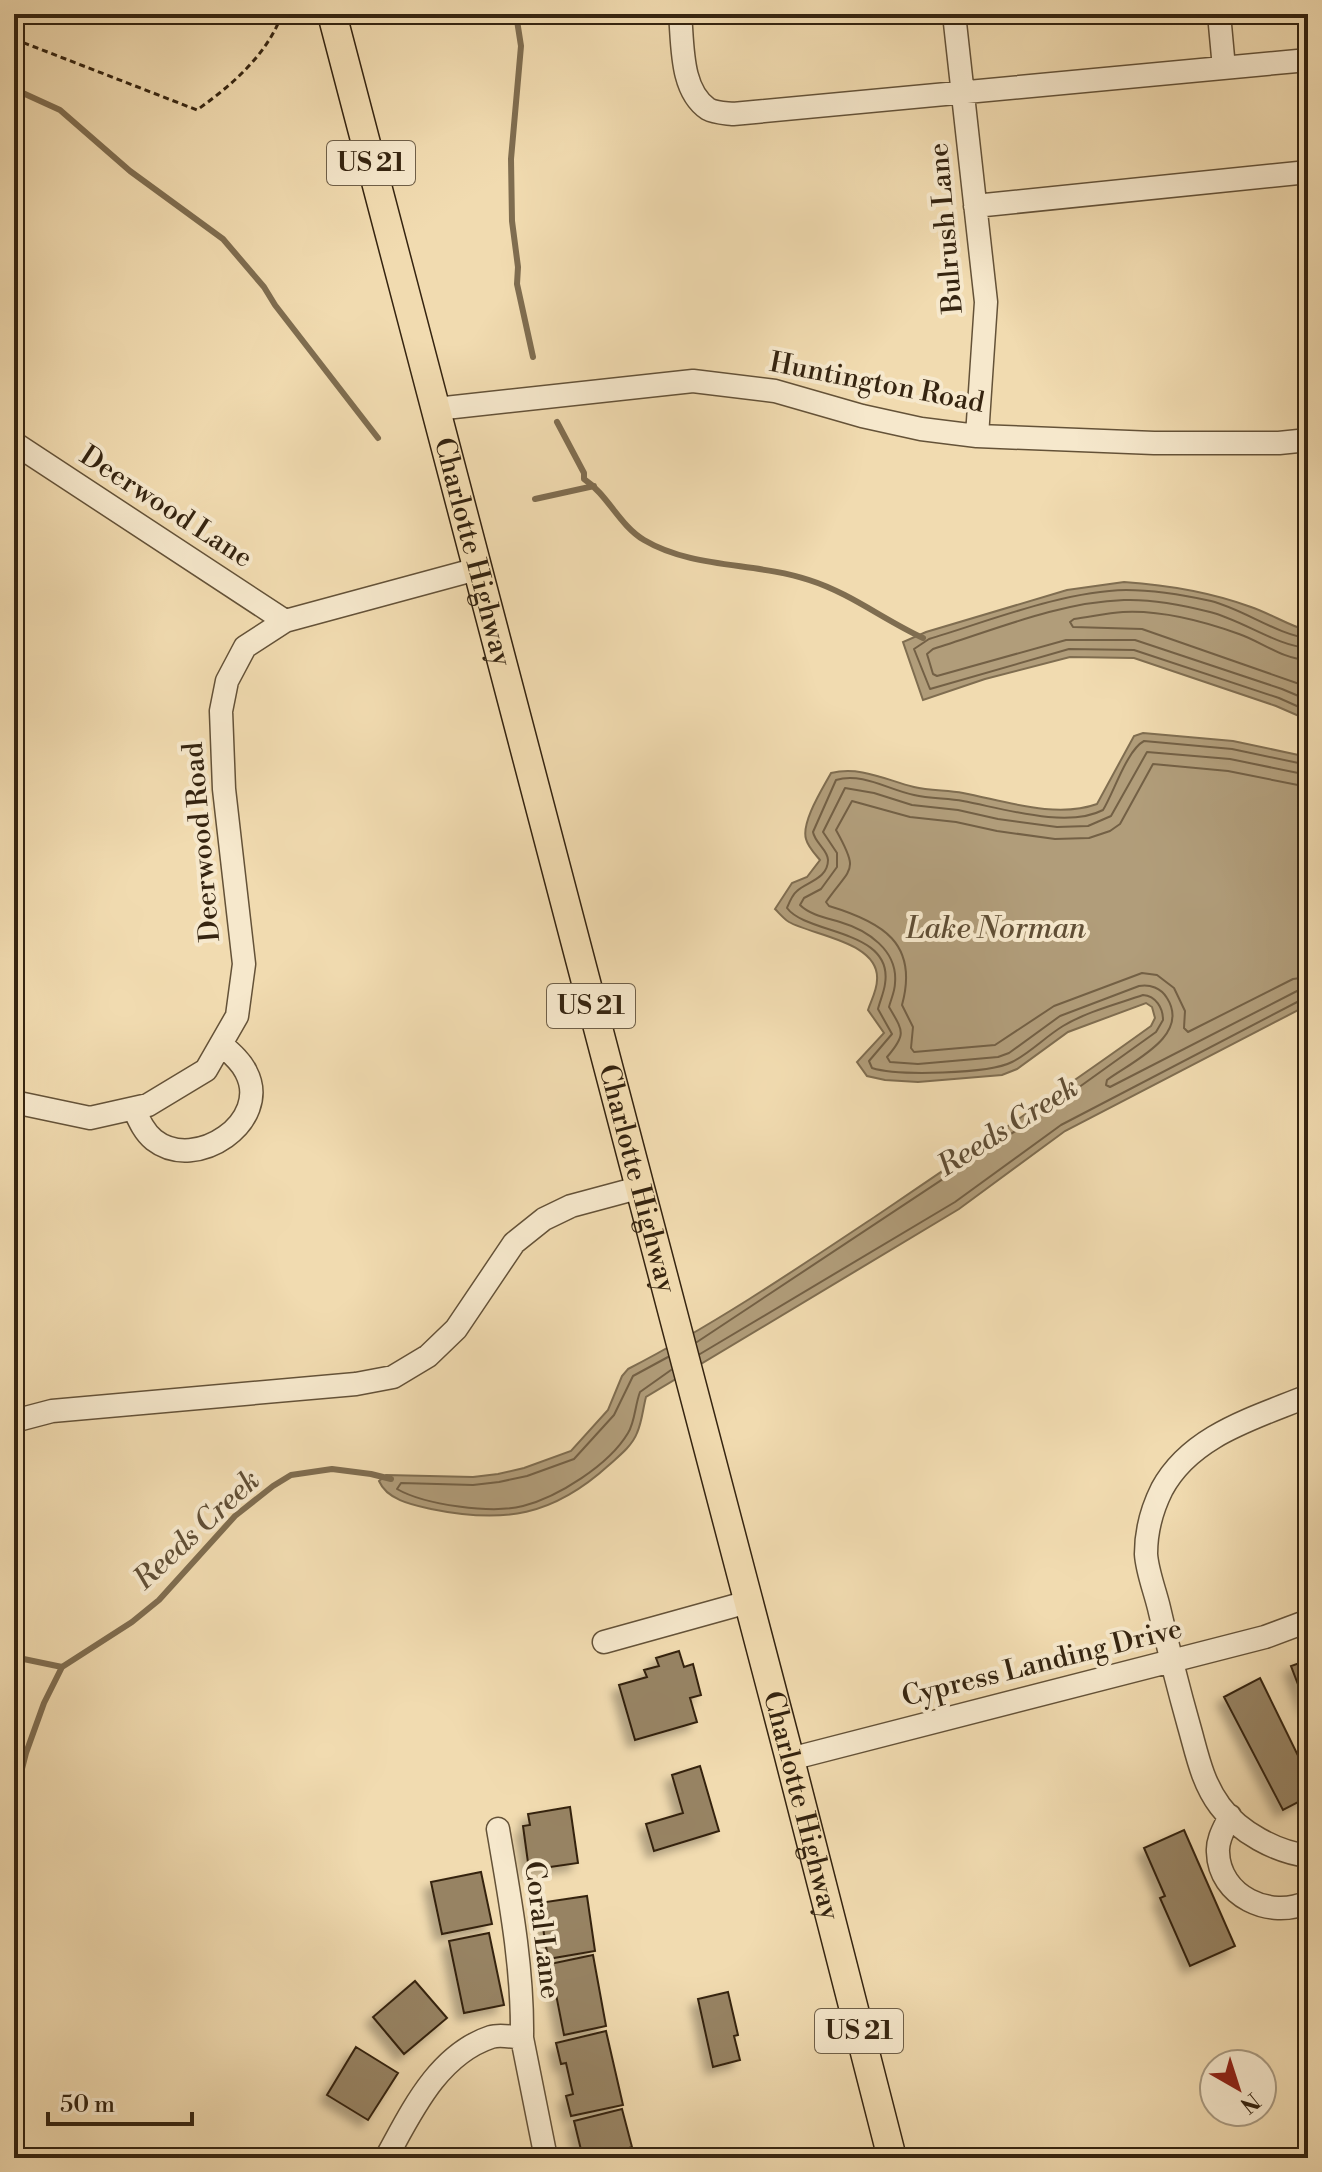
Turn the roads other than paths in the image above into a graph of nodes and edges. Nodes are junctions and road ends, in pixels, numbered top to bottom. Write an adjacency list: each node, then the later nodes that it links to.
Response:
1 (332, 14): 10 (main road, Charlotte Highway / US 21)
2 (680, 14): 7 (street)
3 (954, 14): 7 (street, Bulrush Lane)
4 (1219, 14): 6 (street)
5 (1308, 60): 6 (street)
6 (1224, 68): 7 (street)
7 (963, 92): 9 (street, Bulrush Lane)
8 (1308, 172): 9 (street)
9 (975, 206): 11 (street, Bulrush Lane)
10 (436, 409): 11 (street, Huntington Road); 14 (main road, Charlotte Highway / US 21)
11 (977, 436): 12 (street, Huntington Road)
12 (1308, 440)
13 (14, 443): 15 (street, Deerwood Lane)
14 (477, 569): 15 (street, Deerwood Road); 19 (main road, Charlotte Highway / US 21)
15 (285, 621): 16 (street, Deerwood Road)
16 (221, 1044): 18 (street, Deerwood Road); 18 (street)
17 (14, 1102): 18 (street, Deerwood Road)
18 (134, 1109)
19 (638, 1188): 21 (street); 22 (main road, Charlotte Highway / US 21)
20 (1308, 1396): 25 (street)
21 (14, 1421)
22 (748, 1602): 24 (street); 26 (main road, Charlotte Highway / US 21)
23 (1308, 1621): 25 (street, Cypress Landing Drive)
24 (604, 1642)
25 (1171, 1661): 26 (street, Cypress Landing Drive); 27 (street)
26 (790, 1759): 34 (main road, Charlotte Highway / US 21)
27 (1230, 1816): 29 (street); 30 (street)
28 (498, 1829): 31 (street, Coral Lane)
29 (1308, 1856)
30 (1308, 1902)
31 (522, 2038): 32 (street); 33 (street, Coral Lane)
32 (386, 2158)
33 (546, 2158)
34 (892, 2158)

